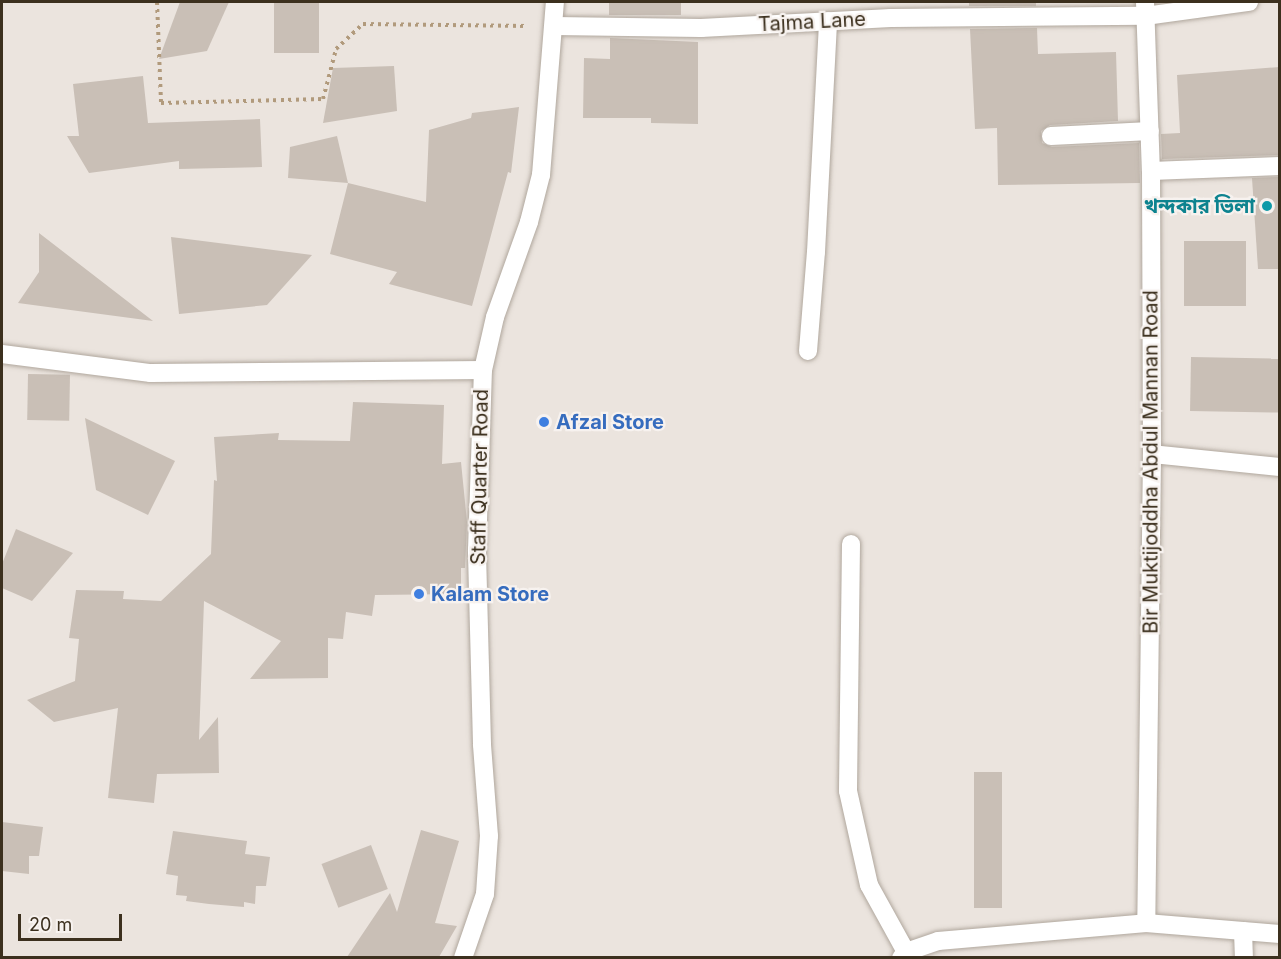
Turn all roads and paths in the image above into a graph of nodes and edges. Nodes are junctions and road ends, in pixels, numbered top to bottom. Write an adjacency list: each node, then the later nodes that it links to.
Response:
1 (157, 2): 6 (path)
2 (555, 2): 6 (street, Staff Quarter Road)
3 (1249, 2): 4 (street, Tajma Lane)
4 (1145, 9): 5 (street, Tajma Lane); 7 (street, Bir Muktijoddha Abdul Mannan Road)
5 (828, 21): 6 (street, Tajma Lane); 11 (street)
6 (554, 26): 13 (street, Staff Quarter Road)
7 (1150, 131): 8 (street); 10 (street, Bir Muktijoddha Abdul Mannan Road)
8 (1051, 136)
9 (1280, 166): 10 (street)
10 (1151, 171): 14 (street, Bir Muktijoddha Abdul Mannan Road)
11 (808, 351)
12 (2, 354): 13 (street)
13 (483, 370): 21 (street, Staff Quarter Road)
14 (1152, 454): 15 (street); 17 (street, Bir Muktijoddha Abdul Mannan Road)
15 (1280, 467)
16 (851, 544): 20 (street)
17 (1146, 923): 18 (street); 20 (street)
18 (1243, 931): 19 (street); 22 (street)
19 (1280, 934)
20 (903, 955)
21 (463, 957)
22 (1244, 957)

